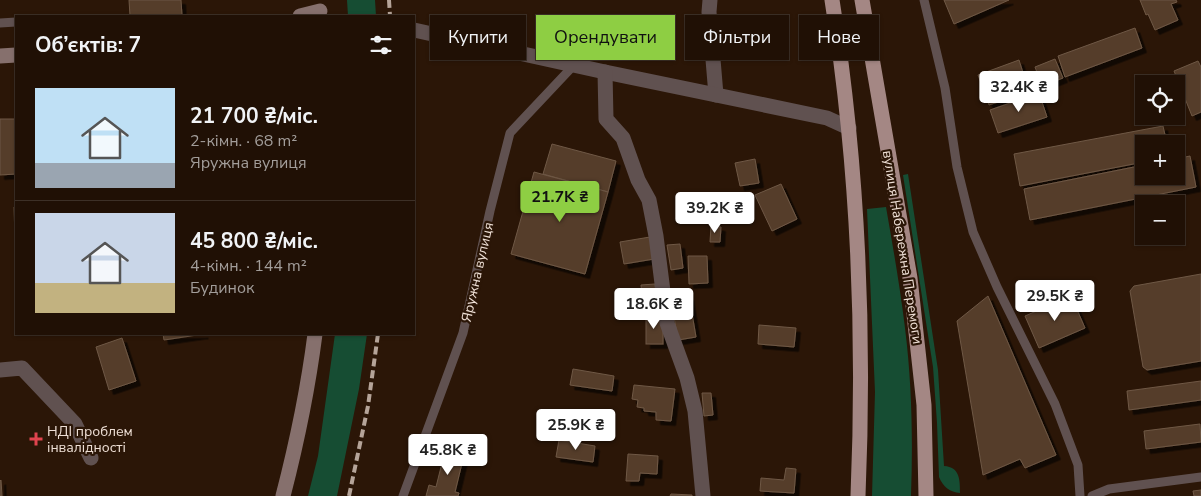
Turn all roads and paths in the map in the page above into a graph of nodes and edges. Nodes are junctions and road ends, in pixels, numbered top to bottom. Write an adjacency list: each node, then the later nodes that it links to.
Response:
1 (710, 0): 14 (street)
2 (832, 0): 15 (main road)
3 (862, 0): 24 (main road, вулиця Набережна Перемоги)
4 (924, 0): 25 (lane)
5 (320, 9): 6 (main road)
6 (303, 15)
7 (15, 22): 8 (lane)
8 (0, 23)
9 (415, 30): 12 (street)
10 (15, 55): 11 (main road)
11 (0, 56)
12 (574, 65): 13 (street); 21 (lane, Яружна вулиця)
13 (605, 72): 14 (street); 22 (street)
14 (716, 95): 15 (street)
15 (849, 128): 23 (main road)
16 (315, 335): 20 (main road)
17 (0, 370): 18 (street)
18 (91, 458)
19 (1201, 477): 26 (lane)
20 (283, 496)
21 (403, 496)
22 (703, 496)
23 (858, 496)
24 (926, 496)
25 (1080, 496)
26 (1092, 496)

